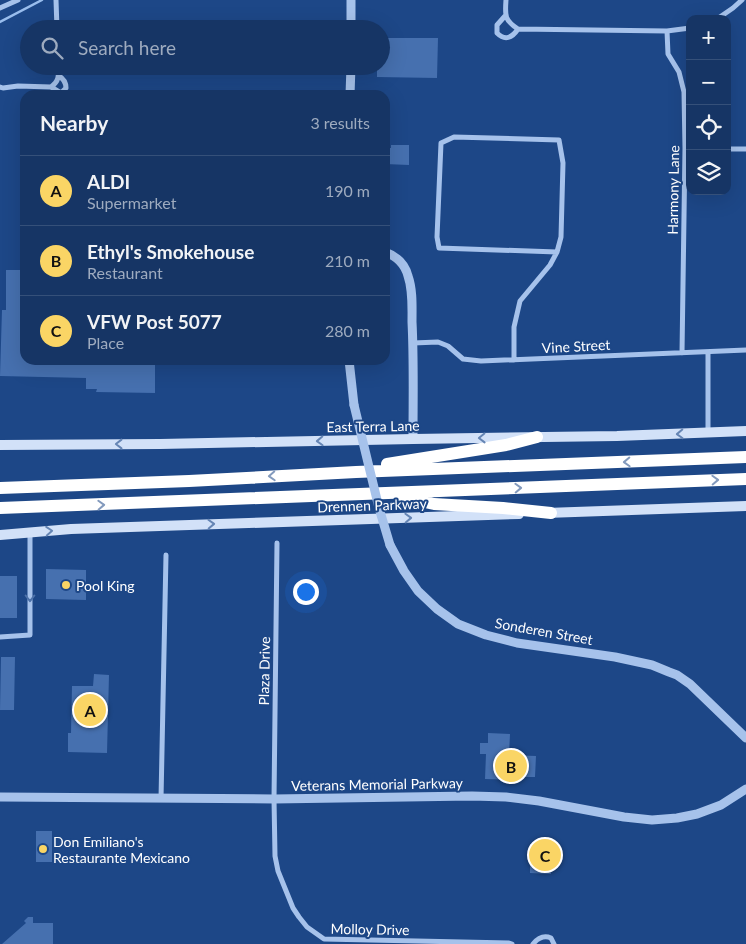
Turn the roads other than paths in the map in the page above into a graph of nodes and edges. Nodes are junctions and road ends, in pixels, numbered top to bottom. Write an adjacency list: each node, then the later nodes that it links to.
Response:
1 (18, 0): 6 (street)
2 (56, 0): 9 (street)
3 (351, 0): 10 (street)
4 (506, 0): 8 (street)
5 (742, 0): 7 (street)
6 (0, 8)
7 (723, 15)
8 (505, 16): 11 (street); 11 (street)
9 (57, 20)
10 (351, 20)
11 (518, 29): 13 (street)
12 (686, 29): 13 (street)
13 (667, 31): 22 (street, Harmony Lane)
14 (351, 75): 20 (street)
15 (59, 76): 17 (street); 19 (street)
16 (1, 87): 17 (street); 21 (street)
17 (51, 88): 18 (street)
18 (55, 90)
19 (64, 90)
20 (350, 90)
21 (0, 94)
22 (686, 120)
23 (731, 149): 24 (street)
24 (746, 149)
25 (688, 150): 31 (street, Harmony Lane)
26 (557, 252): 26 (street); 32 (street)
27 (390, 254): 28 (street)
28 (413, 343): 32 (street, Vine Street); 37 (street)
29 (746, 350): 30 (street, Vine Street)
30 (708, 352): 31 (street, Vine Street); 35 (street)
31 (682, 353): 32 (street, Vine Street)
32 (514, 360)
33 (350, 365): 52 (street, Sonderen Street, bridge)
34 (746, 431): 35 (main road, East Terra Lane)
35 (708, 433): 36 (main road, East Terra Lane, one-way to 36)
36 (537, 437): 37 (main road, East Terra Lane, one-way to 37); 40 (highway)
37 (413, 438): 38 (main road, East Terra Lane, one-way to 38)
38 (0, 445)
39 (746, 457): 40 (highway, one-way to 40)
40 (356, 472): 42 (highway, one-way to 42)
41 (746, 479): 43 (highway, one-way to 41)
42 (0, 488)
43 (382, 494): 45 (highway, one-way to 43); 46 (highway)
44 (746, 506): 46 (main road, Drennen Parkway)
45 (0, 508)
46 (551, 513): 47 (main road, Drennen Parkway, one-way to 46)
47 (30, 532): 48 (main road, Drennen Parkway); 51 (street, one-way to 51)
48 (0, 535)
49 (277, 543): 56 (street, Plaza Drive)
50 (166, 555): 55 (street)
51 (0, 637)
52 (746, 738)
53 (746, 789): 56 (street, Veterans Memorial Parkway)
54 (0, 798): 55 (street, Veterans Memorial Parkway)
55 (161, 799): 56 (street, Veterans Memorial Parkway)
56 (274, 799): 57 (street, Molloy Drive)
57 (324, 942): 58 (street, Molloy Drive)
58 (447, 943): 59 (street, Molloy Drive)
59 (512, 944)
60 (533, 944): 61 (street)
61 (554, 944)

